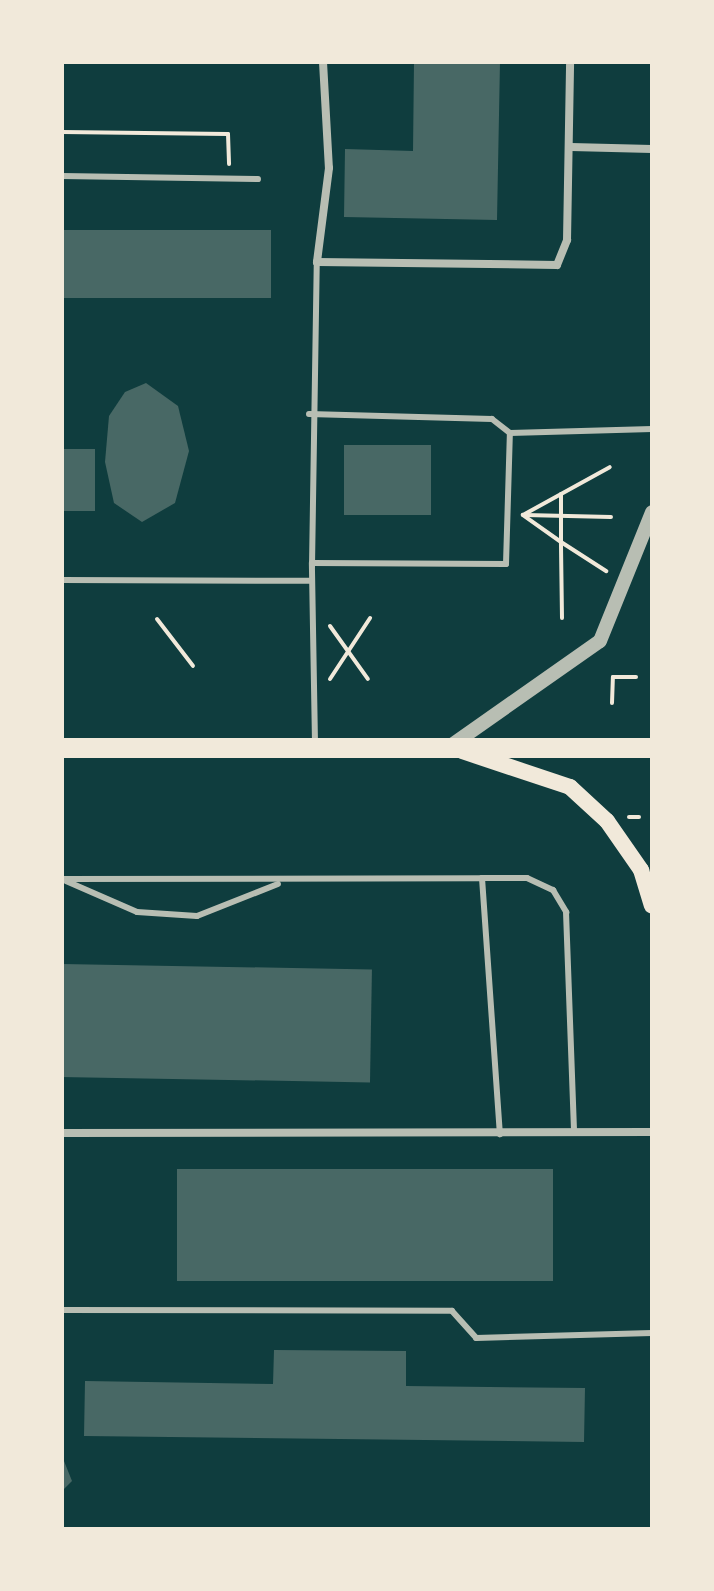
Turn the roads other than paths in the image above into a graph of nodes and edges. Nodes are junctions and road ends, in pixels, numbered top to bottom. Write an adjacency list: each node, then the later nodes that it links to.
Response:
1 (323, 62): 7 (street)
2 (570, 62): 3 (street)
3 (571, 147): 4 (street); 7 (street)
4 (652, 149)
5 (62, 176): 6 (lane)
6 (258, 179)
7 (317, 262): 8 (lane)
8 (309, 414): 10 (lane); 13 (lane)
9 (652, 429): 10 (lane)
10 (510, 433): 13 (lane)
11 (652, 512): 14 (street)
12 (62, 580): 13 (lane)
13 (312, 583): 16 (lane)
14 (449, 747): 16 (main road); 17 (main road); 21 (main road)
15 (62, 748): 16 (main road)
16 (315, 748)
17 (652, 748)
18 (482, 878): 20 (lane); 24 (lane); 25 (lane)
19 (62, 879): 20 (lane); 20 (lane)
20 (282, 882)
21 (652, 905)
22 (652, 1132): 24 (street)
23 (62, 1133): 25 (street)
24 (574, 1133): 25 (street)
25 (500, 1134)
26 (62, 1310): 27 (lane)
27 (652, 1333)

